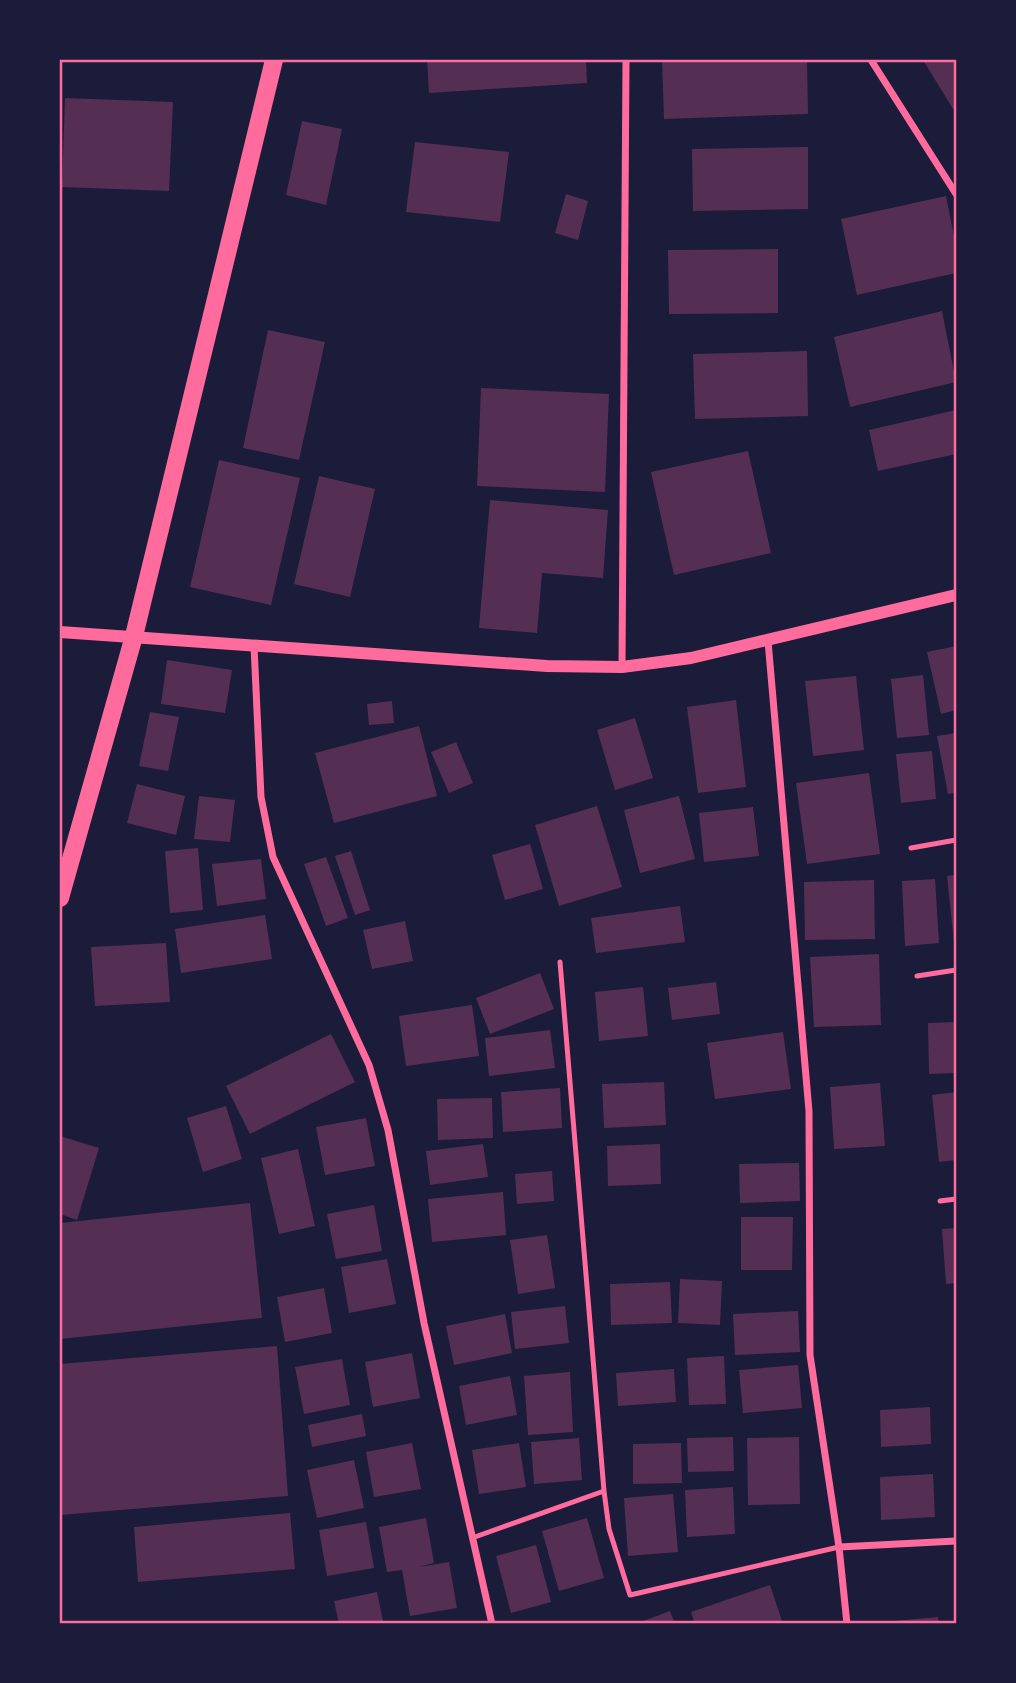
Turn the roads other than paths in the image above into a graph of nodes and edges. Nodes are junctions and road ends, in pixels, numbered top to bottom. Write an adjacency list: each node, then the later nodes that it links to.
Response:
1 (274, 60): 9 (main road)
2 (626, 60): 12 (street)
3 (871, 60): 5 (street)
4 (957, 171): 5 (street)
5 (948, 177): 6 (street)
6 (957, 194)
7 (957, 595): 10 (street)
8 (60, 632): 9 (street)
9 (134, 636): 11 (street); 15 (main road)
10 (768, 641): 12 (street); 24 (street)
11 (254, 646): 12 (street); 22 (street)
12 (622, 667)
13 (957, 840): 14 (lane)
14 (911, 848)
15 (60, 898)
16 (561, 962): 21 (lane)
17 (957, 970): 18 (lane)
18 (917, 976)
19 (957, 1199): 20 (lane)
20 (940, 1201)
21 (604, 1491): 22 (lane); 24 (lane)
22 (472, 1538): 25 (street)
23 (957, 1541): 24 (street)
24 (839, 1547): 26 (street)
25 (492, 1623)
26 (847, 1623)

